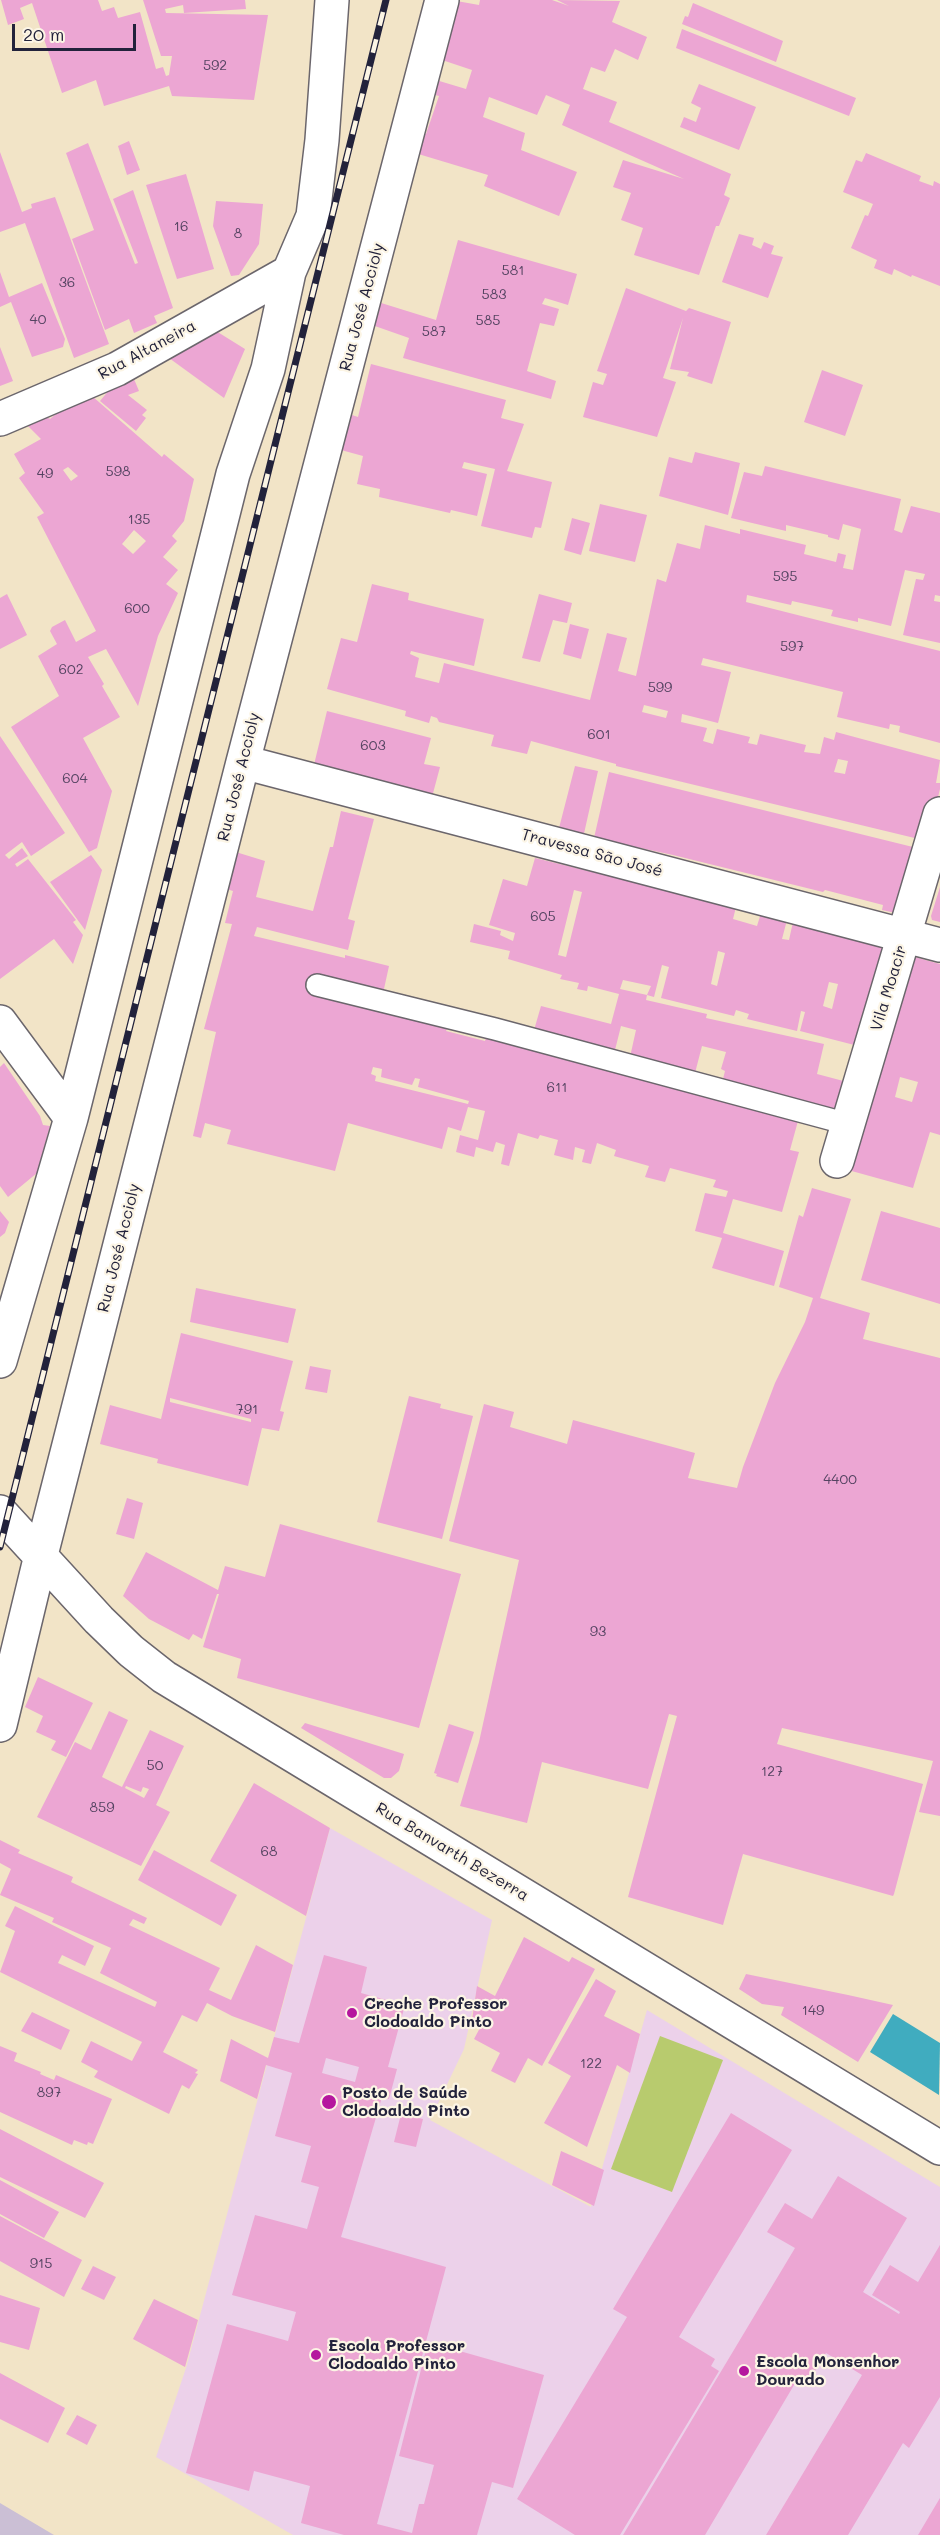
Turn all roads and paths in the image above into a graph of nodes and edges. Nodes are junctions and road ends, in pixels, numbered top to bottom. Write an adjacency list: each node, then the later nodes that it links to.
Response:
1 (332, 0): 3 (street)
2 (442, 0): 5 (street, Rua José Accioly)
3 (290, 272): 4 (street, Rua Altaneira); 11 (street)
4 (0, 419)
5 (243, 762): 7 (street, Travessa São José); 16 (street, Rua José Accioly)
6 (940, 813): 7 (street, Vila Moacir)
7 (904, 934): 8 (street, Travessa São José); 12 (street, Vila Moacir)
8 (940, 945)
9 (316, 985): 12 (lane)
10 (0, 1022): 11 (street)
11 (71, 1118): 14 (street)
12 (848, 1124): 13 (street, Vila Moacir)
13 (837, 1161)
14 (0, 1361)
15 (0, 1512): 16 (street, Rua Banvarth Bezerra)
16 (41, 1555): 17 (street, Rua José Accioly); 18 (street, Rua Banvarth Bezerra)
17 (0, 1725)
18 (940, 2148)

